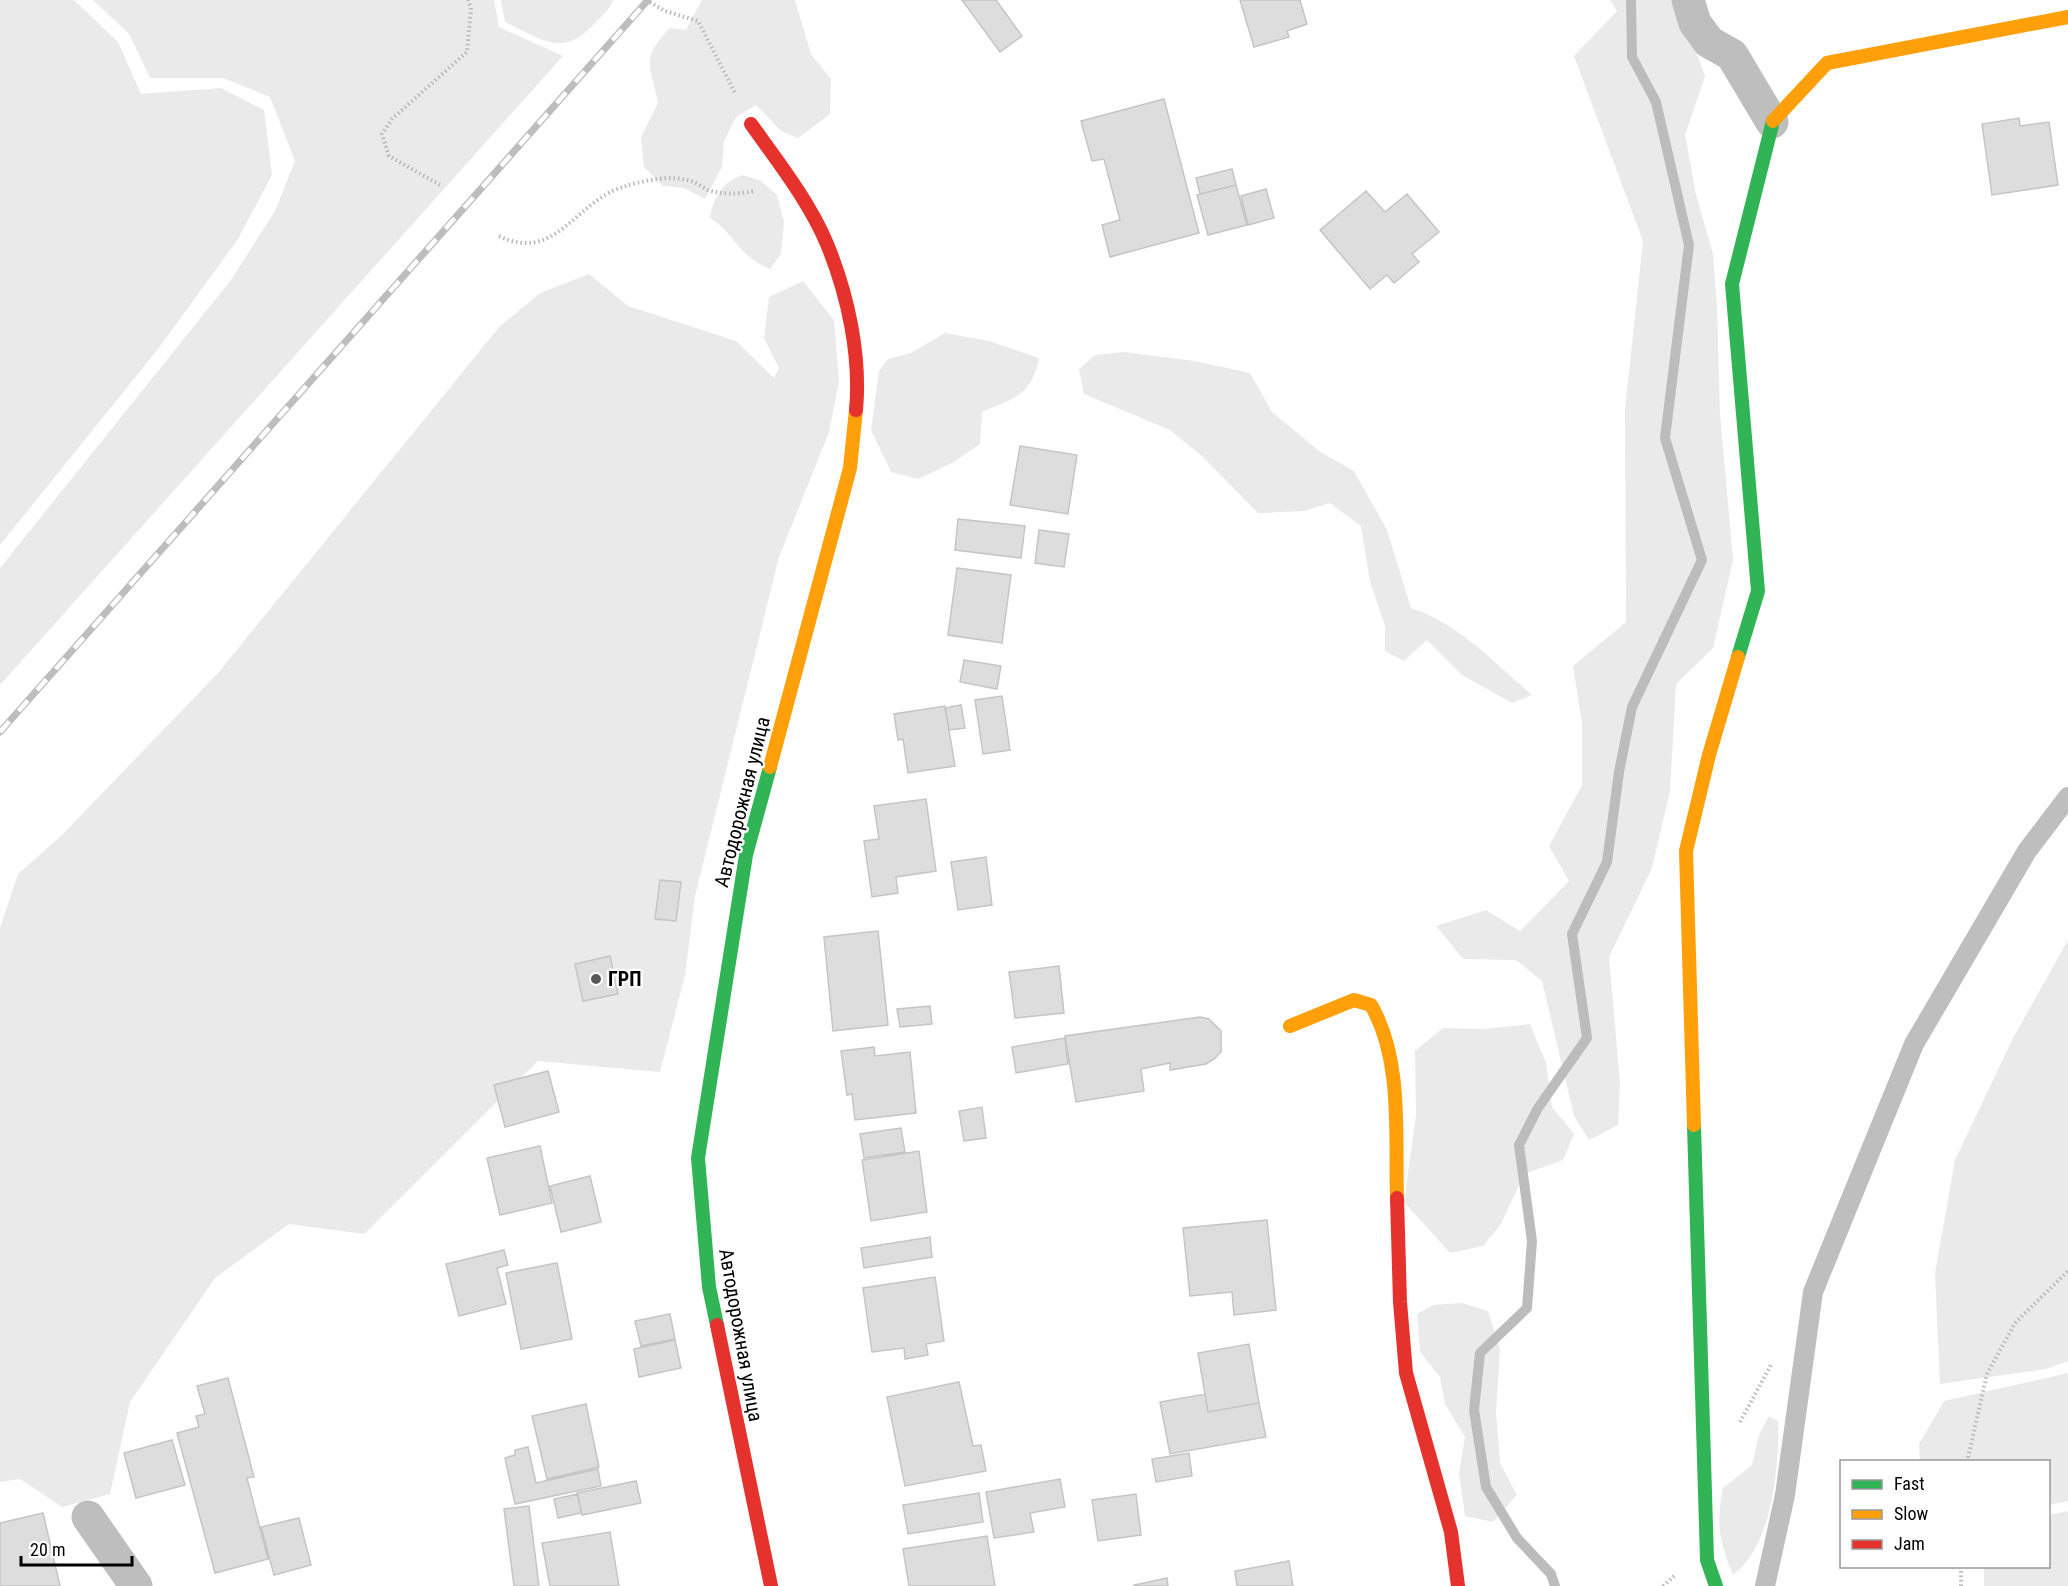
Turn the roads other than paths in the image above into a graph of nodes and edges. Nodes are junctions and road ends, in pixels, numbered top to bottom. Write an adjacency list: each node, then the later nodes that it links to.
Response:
1 (1688, 0): 3 (street)
2 (2068, 17): 3 (street)
3 (1772, 122): 11 (street)
4 (751, 124): 9 (street, Автодорожная улица)
5 (2068, 797): 12 (lane)
6 (1290, 1026): 10 (street)
7 (88, 1517): 8 (street)
8 (136, 1586)
9 (771, 1586)
10 (1458, 1586)
11 (1716, 1586)
12 (1765, 1586)

